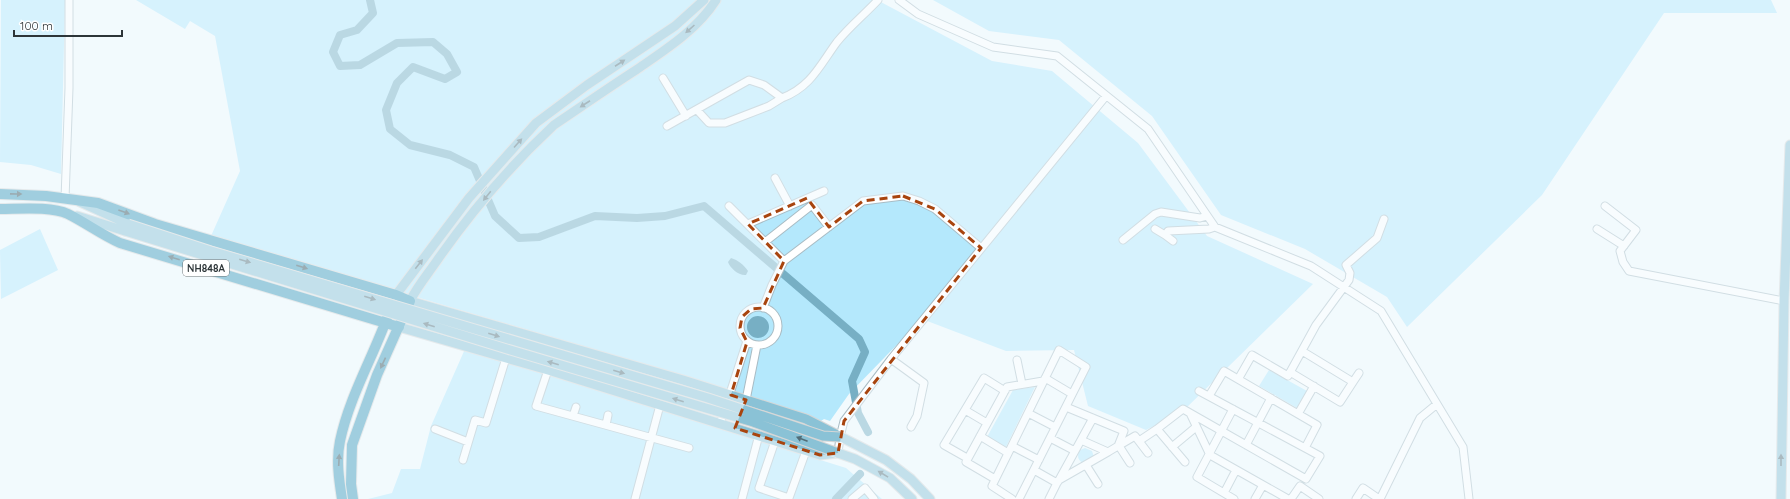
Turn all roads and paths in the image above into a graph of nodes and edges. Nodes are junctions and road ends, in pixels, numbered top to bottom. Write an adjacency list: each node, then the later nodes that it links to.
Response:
1 (69, 0): 16 (street)
2 (704, 0): 40 (main road, one-way to 2)
3 (716, 0): 41 (main road, one-way to 41)
4 (878, 0): 8 (street)
5 (899, 0): 7 (street)
6 (663, 78): 10 (street)
7 (1106, 96): 24 (street); 37 (street)
8 (782, 98): 9 (street); 9 (street)
9 (697, 110): 10 (street)
10 (686, 116): 11 (street)
11 (667, 126)
12 (1790, 145): 42 (main road)
13 (775, 178): 20 (street)
14 (824, 191): 18 (street)
15 (0, 194): 16 (highway, one-way to 16)
16 (65, 199): 17 (highway)
17 (77, 201): 27 (main road); 40 (highway, one-way to 40)
18 (809, 201): 20 (street); 28 (street); 35 (street)
19 (729, 206): 26 (street)
20 (790, 206): 26 (street)
21 (1605, 206): 36 (street)
22 (0, 209): 23 (highway, NH848A)
23 (67, 213): 27 (main road); 44 (highway, NH848A, one-way to 23)
24 (1207, 216): 29 (street); 33 (street)
25 (1384, 219): 39 (street)
26 (748, 224): 35 (street)
27 (127, 227): 94 (main road, one-way to 94, bridge); 109 (main road, one-way to 27, bridge)
28 (829, 227): 37 (street); 38 (street)
29 (1215, 227): 32 (street); 39 (street)
30 (1155, 229): 32 (street)
31 (1598, 229): 36 (street)
32 (1165, 235): 34 (street)
33 (1123, 240)
34 (1173, 241)
35 (765, 242): 38 (street)
36 (1624, 246): 42 (street)
37 (981, 248): 50 (street)
38 (784, 260): 43 (street)
39 (1344, 287): 48 (street); 67 (street)
40 (396, 295): 41 (highway); 44 (highway)
41 (410, 301): 45 (highway); 63 (main road)
42 (1784, 301): 73 (main road)
43 (763, 308): 46 (street); 47 (street)
44 (385, 323): 45 (highway, NH848A); 128 (highway, one-way to 44)
45 (399, 327): 49 (main road); 129 (highway, one-way to 129)
46 (747, 341): 47 (street); 63 (street)
47 (757, 345): 66 (street)
48 (1302, 351): 53 (street); 57 (street)
49 (506, 358): 52 (main road); 99 (street)
50 (891, 359): 84 (street); 94 (street)
51 (1017, 360): 58 (street)
52 (548, 370): 68 (main road); 78 (street)
53 (1290, 372): 55 (street); 59 (street)
54 (1359, 373): 57 (street)
55 (1240, 376)
56 (1044, 380): 58 (street); 62 (street); 62 (street); 74 (street)
57 (1353, 382): 59 (street)
58 (1022, 384): 60 (street)
59 (1314, 386): 76 (street)
60 (1005, 391): 72 (street); 80 (street)
61 (1199, 391): 64 (street)
62 (1072, 394): 70 (street)
63 (731, 395): 66 (main road); 82 (street)
64 (1209, 396): 65 (street); 71 (street)
65 (1271, 398): 76 (street); 81 (street)
66 (746, 400): 87 (street); 94 (main road)
67 (1437, 404): 144 (street); 145 (street)
68 (660, 405): 82 (main road); 93 (street)
69 (576, 407): 78 (street)
70 (1066, 407): 79 (street); 85 (street)
71 (1233, 409): 81 (street); 90 (street)
72 (965, 410): 80 (street); 112 (street)
73 (1786, 410): 146 (main road, one-way to 73)
74 (1028, 413): 85 (street); 105 (street)
75 (1190, 413): 86 (street); 89 (street); 90 (street)
76 (1298, 414): 104 (street)
77 (608, 415): 83 (street)
78 (573, 416): 83 (street)
79 (1093, 418): 96 (street); 101 (street)
80 (987, 423): 92 (street)
81 (1258, 423): 100 (street); 104 (street)
82 (720, 424): 87 (main road)
83 (606, 425): 93 (street)
84 (911, 427)
85 (1056, 427): 95 (street)
86 (1196, 427): 102 (street); 111 (street)
87 (734, 428): 91 (main road)
88 (435, 429): 99 (street)
89 (1157, 429): 98 (street); 102 (street)
90 (1222, 431): 100 (street); 111 (street)
91 (759, 435): 97 (main road); 131 (street)
92 (980, 436): 105 (street); 112 (street)
93 (651, 437): 103 (street); 130 (street)
94 (840, 437): 109 (street); 134 (main road)
95 (1050, 438): 107 (street); 114 (street)
96 (1081, 440): 107 (street); 108 (street)
97 (775, 441): 106 (main road); 106 (street)
98 (1139, 441): 101 (street); 110 (street)
99 (468, 442): 113 (street)
100 (1246, 445): 121 (street)
101 (1119, 446): 108 (street); 115 (street)
102 (1172, 447): 116 (street)
103 (689, 448)
104 (1305, 448): 121 (street)
105 (1010, 449): 114 (street); 120 (street)
106 (806, 451): 109 (main road)
107 (1075, 451): 122 (street)
108 (1108, 452): 117 (street)
109 (838, 453): 127 (main road, one-way to 109)
110 (1148, 453)
111 (1210, 455): 119 (street); 126 (street)
112 (968, 458): 120 (street)
113 (462, 460)
114 (1039, 460): 118 (street)
115 (1130, 462)
116 (1185, 462)
117 (1086, 465): 122 (street); 123 (street)
118 (1034, 470): 122 (street); 136 (street)
119 (1236, 470): 124 (street); 126 (street)
120 (995, 479): 135 (street)
121 (1306, 479): 125 (street)
122 (1058, 482): 137 (street)
123 (1098, 484)
124 (1263, 485): 139 (street); 140 (street)
125 (1300, 486): 141 (street); 142 (street)
126 (1224, 493): 138 (street)
127 (907, 497)
128 (342, 499)
129 (353, 499)
130 (635, 499)
131 (742, 499)
132 (852, 499): 133 (street)
133 (874, 499)
134 (930, 499)
135 (1012, 499)
136 (1018, 499)
137 (1049, 499)
138 (1234, 499)
139 (1254, 499)
140 (1288, 499)
141 (1291, 499)
142 (1319, 499)
143 (1356, 499): 144 (street)
144 (1380, 499)
145 (1469, 499)
146 (1780, 499)

